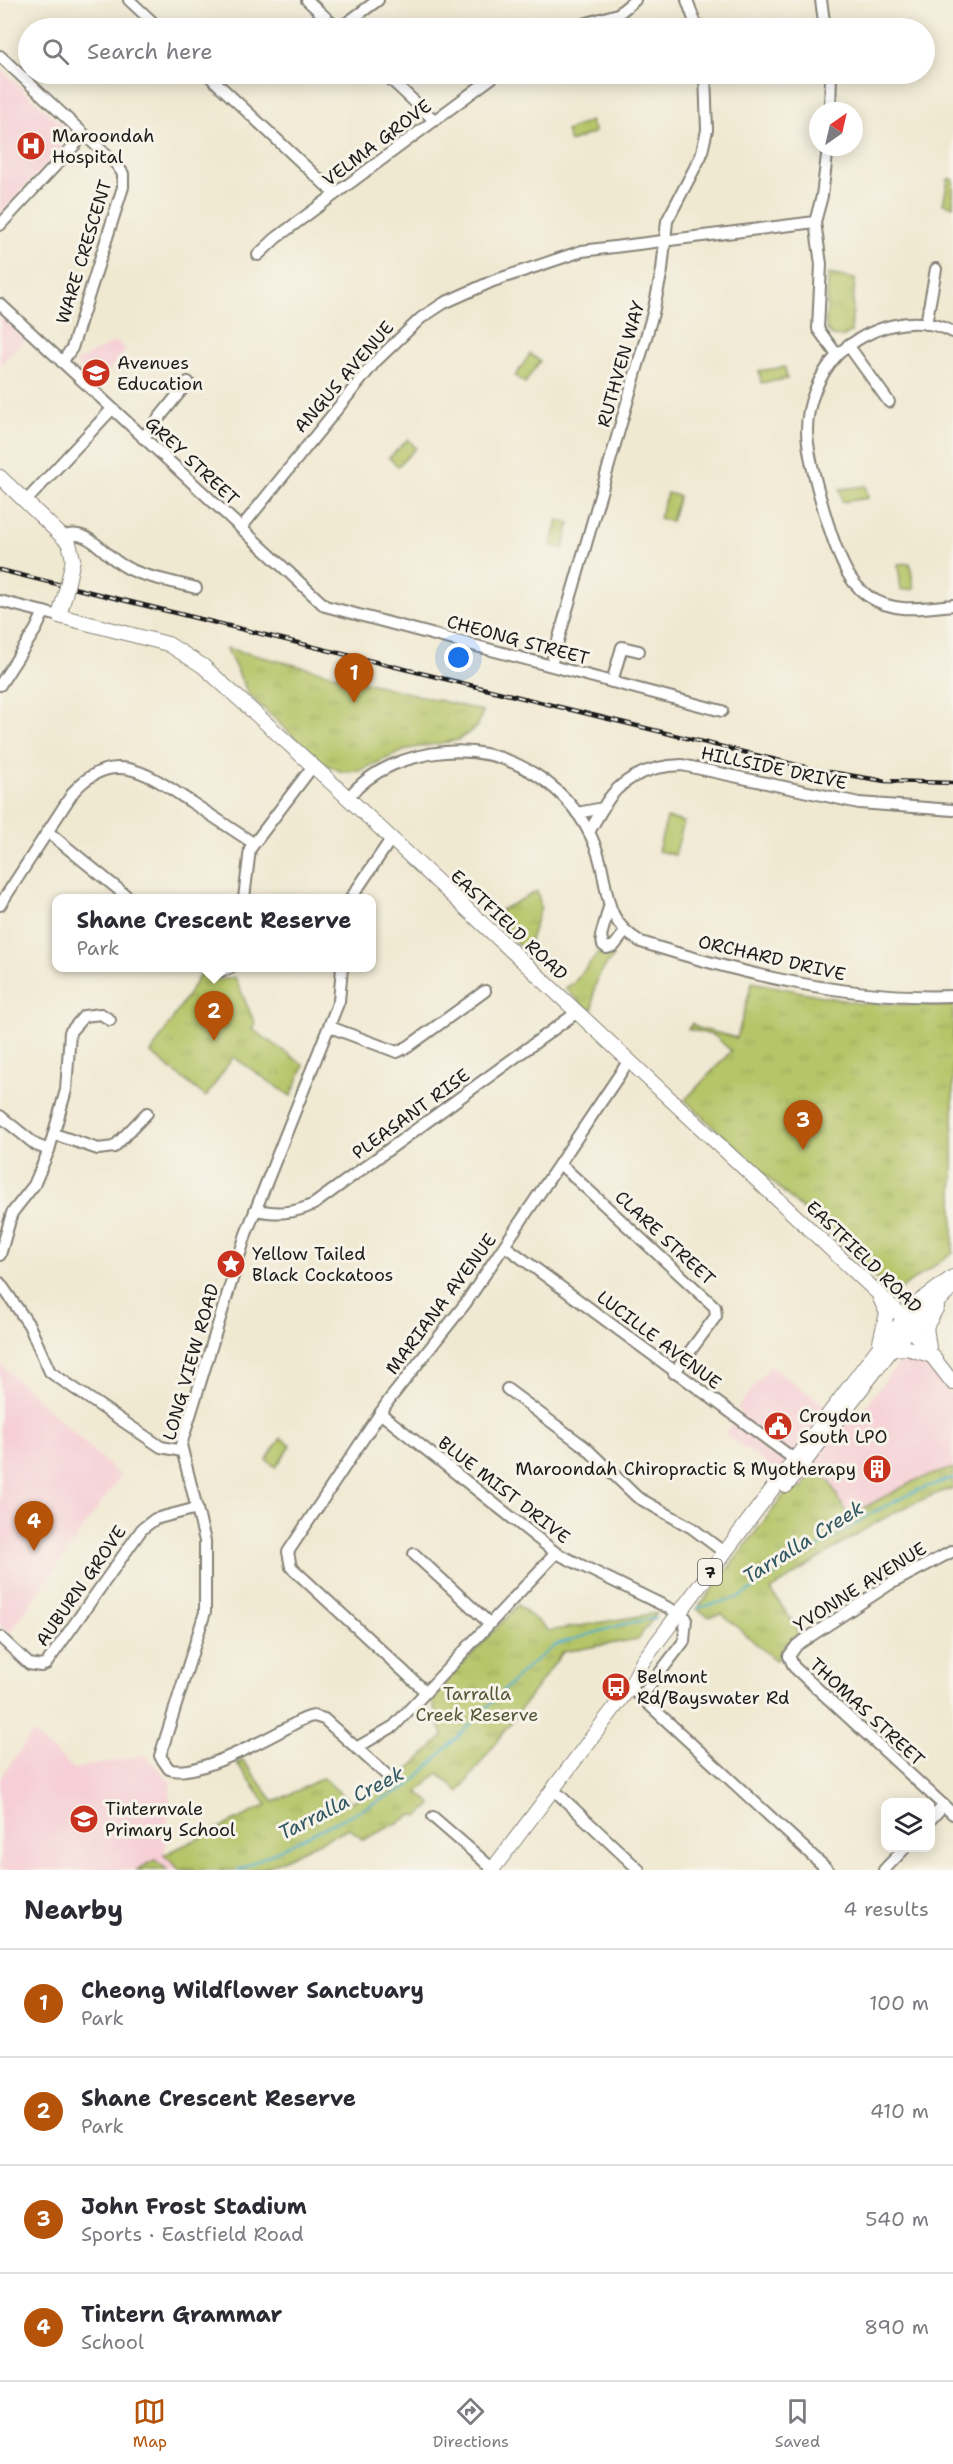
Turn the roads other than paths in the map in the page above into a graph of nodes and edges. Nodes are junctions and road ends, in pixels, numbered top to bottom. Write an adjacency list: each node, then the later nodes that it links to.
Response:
1 (129, 0): 7 (street)
2 (307, 0): 8 (street)
3 (378, 0): 9 (street)
4 (635, 0): 10 (street)
5 (687, 0): 11 (street)
6 (821, 0): 12 (street)
7 (148, 18)
8 (328, 18)
9 (353, 18)
10 (604, 18)
11 (693, 18)
12 (824, 18)
13 (0, 56): 14 (street, WARE CRESCENT)
14 (18, 73)
15 (30, 84): 23 (street, WARE CRESCENT)
16 (218, 84): 25 (street)
17 (396, 84): 22 (street)
18 (483, 84): 22 (street, VELMA GROVE)
19 (705, 84): 28 (street, RUTHVEN WAY)
20 (831, 84): 21 (street)
21 (830, 102)
22 (434, 120): 25 (street, VELMA GROVE)
23 (84, 135): 27 (street); 36 (street, WARE CRESCENT)
24 (827, 156): 26 (street)
25 (335, 194): 29 (street, VELMA GROVE)
26 (815, 222): 28 (street, ANGUS AVENUE); 35 (street)
27 (0, 225)
28 (664, 241): 43 (street, ANGUS AVENUE); 52 (street, RUTHVEN WAY)
29 (258, 255)
30 (936, 269): 32 (street)
31 (0, 304): 36 (street, GREY STREET)
32 (926, 324): 33 (street); 34 (street)
33 (953, 332)
34 (848, 345): 35 (street); 38 (street)
35 (837, 355): 48 (street)
36 (62, 362): 39 (street, GREY STREET)
37 (188, 382): 40 (street)
38 (889, 402)
39 (112, 409): 40 (street, GREY STREET); 42 (street)
40 (143, 438): 43 (street, GREY STREET)
41 (0, 477): 42 (main road)
42 (26, 501): 44 (main road)
43 (241, 528): 46 (street, GREY STREET)
44 (64, 536): 45 (street); 50 (main road)
45 (196, 588)
46 (309, 593): 52 (street, CHEONG STREET)
47 (0, 601): 49 (street)
48 (953, 605)
49 (44, 612): 50 (street); 54 (street)
50 (59, 616): 56 (main road, EASTFIELD ROAD)
51 (639, 651): 53 (street)
52 (551, 665): 53 (street, CHEONG STREET)
53 (612, 682): 55 (street, CHEONG STREET)
54 (0, 685)
55 (722, 711)
56 (313, 766): 57 (main road, EASTFIELD ROAD); 64 (street)
57 (348, 798): 60 (street); 63 (main road, EASTFIELD ROAD)
58 (603, 808): 59 (street, HILLSIDE DRIVE); 60 (street); 62 (street, HILLSIDE DRIVE)
59 (953, 810)
60 (577, 813): 62 (street)
61 (48, 832): 64 (street); 65 (street); 68 (street)
62 (589, 832): 69 (street)
63 (391, 839): 67 (street); 74 (main road, EASTFIELD ROAD)
64 (253, 843): 66 (street)
65 (124, 894)
66 (244, 894)
67 (354, 894)
68 (0, 905)
69 (609, 907): 70 (street); 70 (street)
70 (626, 932): 73 (street, ORCHARD DRIVE)
71 (342, 972): 76 (street, LONG VIEW ROAD)
72 (485, 991): 76 (street)
73 (953, 996)
74 (576, 1013): 77 (main road, EASTFIELD ROAD); 83 (street, PLEASANT RISE)
75 (110, 1020): 80 (street)
76 (330, 1027): 83 (street, LONG VIEW ROAD)
77 (628, 1062): 82 (street, MARIANA AVENUE); 88 (main road, EASTFIELD ROAD)
78 (147, 1113): 80 (street)
79 (0, 1116): 81 (street)
80 (54, 1134): 81 (street)
81 (49, 1150): 85 (street)
82 (560, 1164): 84 (street, MARIANA AVENUE); 95 (street, CLARE STREET)
83 (255, 1210): 99 (street, LONG VIEW ROAD)
84 (505, 1246): 95 (street, LUCILLE AVENUE); 98 (street, MARIANA AVENUE)
85 (0, 1255)
86 (953, 1277): 90 (main road, 7)
87 (0, 1283): 99 (street)
88 (875, 1291): 90 (main road); 91 (main road, EASTFIELD ROAD); 93 (main road)
89 (948, 1293): 91 (main road, 7); 94 (main road)
90 (919, 1302): 91 (main road, 7)
91 (907, 1323): 92 (main road, 7); 93 (main road, 7); 94 (main road, EASTFIELD ROAD)
92 (892, 1349): 94 (main road); 100 (main road, 7)
93 (877, 1350): 100 (main road, 7)
94 (932, 1354): 96 (main road, EASTFIELD ROAD)
95 (674, 1373): 100 (street, LUCILLE AVENUE)
96 (953, 1383)
97 (507, 1389): 104 (street)
98 (380, 1413): 103 (street, BLUE MIST DRIVE); 111 (street, MARIANA AVENUE)
99 (182, 1450): 101 (street, LONG VIEW ROAD)
100 (800, 1459): 104 (main road, 7); 106 (main road, 7)
101 (197, 1508): 108 (street, AUBURN GROVE); 113 (street, LONG VIEW ROAD)
102 (953, 1551): 109 (street, YVONNE AVENUE)
103 (556, 1553): 106 (street, BLUE MIST DRIVE); 107 (street)
104 (724, 1553): 106 (main road, 7)
105 (414, 1554): 107 (street)
106 (682, 1615): 110 (main road, 7); 112 (street)
107 (489, 1623): 111 (street)
108 (0, 1637)
109 (789, 1656): 116 (street, THOMAS STREET)
110 (630, 1687): 112 (street); 115 (main road, 7)
111 (426, 1692): 113 (street)
112 (642, 1696): 123 (street)
113 (356, 1748): 114 (street, LONG VIEW ROAD)
114 (389, 1777)
115 (553, 1790): 121 (main road, 7); 122 (street)
116 (944, 1805): 117 (street, THOMAS STREET); 118 (street)
117 (953, 1814)
118 (935, 1815)
119 (433, 1817): 121 (street)
120 (901, 1852): 124 (street)
121 (493, 1869)
122 (639, 1870)
123 (828, 1870)
124 (884, 1870)

